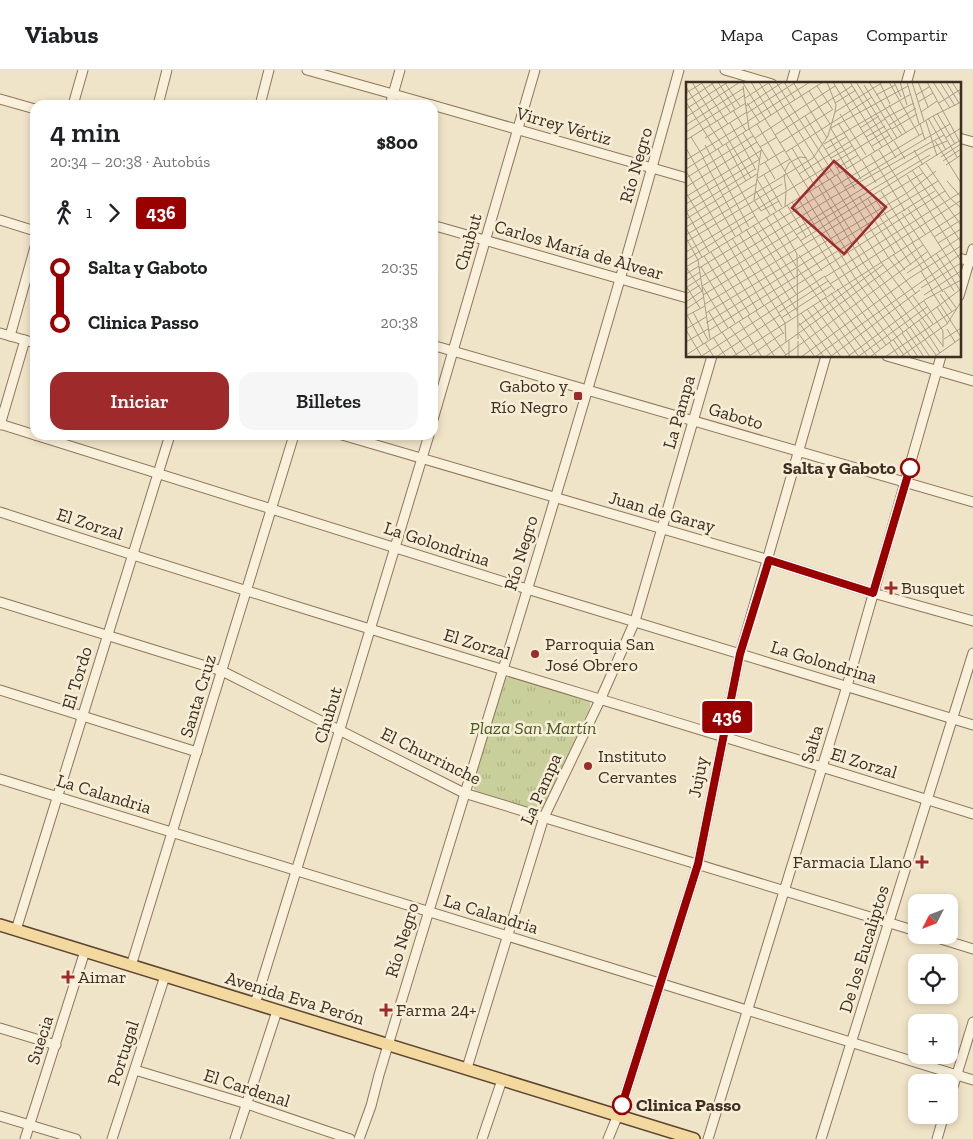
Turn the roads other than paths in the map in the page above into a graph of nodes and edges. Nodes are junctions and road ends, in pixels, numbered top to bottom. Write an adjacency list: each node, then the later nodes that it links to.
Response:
1 (83, 70): 12 (street)
2 (167, 70): 13 (street)
3 (269, 70): 14 (street)
4 (307, 70): 10 (street, Virrey Vértiz)
5 (400, 70): 10 (street)
6 (535, 70): 19 (street, Chubut)
7 (679, 70): 22 (street, Río Negro)
8 (724, 70): 9 (street)
9 (765, 82)
10 (394, 94): 15 (street); 16 (street, Virrey Vértiz)
11 (0, 99): 18 (street)
12 (74, 100)
13 (159, 100)
14 (261, 100)
15 (392, 100)
16 (415, 100)
17 (438, 107): 19 (street, Virrey Vértiz)
18 (30, 108)
19 (517, 129): 22 (street, Virrey Vértiz); 27 (street, Chubut)
20 (960, 138): 21 (street)
21 (973, 142)
22 (652, 168): 23 (street, Virrey Vértiz); 31 (street, Río Negro)
23 (686, 178)
24 (0, 220): 26 (street)
25 (438, 227): 27 (street, Carlos María de Alvear)
26 (30, 229)
27 (485, 240): 31 (street, Carlos María de Alvear); 39 (street, Chubut)
28 (973, 249): 29 (street)
29 (971, 261): 32 (street)
30 (30, 265): 35 (street)
31 (620, 278): 33 (street, Carlos María de Alvear); 46 (street, Río Negro)
32 (960, 293)
33 (686, 298)
34 (0, 333): 35 (street)
35 (10, 336): 36 (street)
36 (25, 340): 37 (street); 49 (street)
37 (30, 342)
38 (438, 348): 39 (street, Gaboto)
39 (453, 352): 46 (street, Gaboto); 47 (street, Chubut)
40 (711, 358): 48 (street, La Pampa)
41 (825, 358): 56 (street, Jujuy)
42 (894, 358): 44 (street)
43 (940, 358): 44 (street, Salta)
44 (937, 371): 45 (street); 59 (street, Salta)
45 (973, 381)
46 (586, 390): 48 (street, Gaboto); 60 (street, Río Negro)
47 (438, 403)
48 (694, 421): 56 (street, Gaboto); 64 (street, La Pampa)
49 (0, 424): 50 (street, La Golondrina)
50 (30, 433)
51 (51, 440): 58 (street, La Golondrina)
52 (168, 440): 58 (street, El Tordo)
53 (293, 440): 62 (street, Santa Cruz)
54 (359, 440): 57 (street, Juan de Garay)
55 (427, 440): 57 (street, Chubut)
56 (800, 451): 59 (street, Gaboto); 67 (street, Jujuy)
57 (422, 458): 60 (street, Juan de Garay); 65 (street, Chubut)
58 (158, 473): 62 (street, La Golondrina); 66 (street, El Tordo)
59 (906, 483): 61 (street, Gaboto); 70 (street, Salta)
60 (555, 498): 64 (street, Juan de Garay); 68 (street, Río Negro)
61 (973, 502)
62 (273, 508): 65 (street, La Golondrina); 69 (street, Santa Cruz)
63 (0, 512): 66 (street, El Zorzal)
64 (663, 530): 67 (street, Juan de Garay); 72 (street, La Pampa)
65 (395, 548): 68 (street, La Golondrina); 74 (street, Chubut)
66 (132, 555): 69 (street, El Zorzal); 75 (street, El Tordo)
67 (769, 560): 70 (street, Juan de Garay); 77 (street, Jujuy)
68 (527, 589): 72 (street, La Golondrina); 78 (street, Río Negro)
69 (247, 590): 74 (street, El Zorzal); 79 (street, Santa Cruz)
70 (873, 593): 73 (street, Juan de Garay); 80 (street, Salta)
71 (0, 602): 75 (street, El Churrinche)
72 (635, 621): 77 (street, La Golondrina); 82 (street, La Pampa)
73 (973, 621)
74 (371, 629): 78 (street, El Zorzal); 86 (street, Chubut)
75 (107, 635): 79 (street, El Churrinche); 83 (street, El Tordo)
76 (973, 653): 84 (street, De los Eucaliptos)
77 (740, 654): 80 (street, La Golondrina); 87 (street, Jujuy)
78 (503, 669): 82 (street, El Zorzal); 91 (street, Río Negro)
79 (222, 670): 86 (street, El Churrinche); 88 (street, Santa Cruz)
80 (847, 686): 84 (street, La Golondrina); 89 (street, Salta)
81 (0, 690): 83 (street)
82 (601, 698): 87 (street, El Zorzal); 95 (street, La Pampa)
83 (83, 716): 88 (street); 92 (street, El Tordo)
84 (953, 719): 85 (street, La Golondrina); 93 (street, De los Eucaliptos)
85 (973, 725)
86 (340, 730): 91 (street, El Churrinche); 98 (street, Chubut)
87 (723, 737): 89 (street, El Zorzal); 97 (street, Jujuy)
88 (197, 752): 96 (street, Santa Cruz)
89 (822, 768): 93 (street, El Zorzal); 99 (street, Salta)
90 (0, 779): 92 (street, La Calandria)
91 (464, 793): 95 (street, El Churrinche); 100 (street, Río Negro)
92 (57, 796): 96 (street, La Calandria); 104 (street, El Tordo)
93 (928, 800): 94 (street, El Zorzal); 101 (street, De los Eucaliptos)
94 (973, 814)
95 (544, 816): 97 (street, El Churrinche); 105 (street, La Pampa)
96 (172, 832): 98 (street, La Calandria); 109 (street, Santa Cruz)
97 (698, 864): 99 (street, El Churrinche); 111 (street, Jujuy)
98 (296, 870): 100 (street, La Calandria); 112 (street, Chubut)
99 (783, 891): 101 (street, El Churrinche); 113 (street, Salta)
100 (428, 912): 105 (street, La Calandria); 118 (street, Río Negro)
101 (889, 922): 103 (street, El Churrinche); 117 (street, De los Eucaliptos)
102 (0, 925): 104 (main road, Avenida Eva Perón)
103 (908, 928)
104 (16, 930): 108 (main road, Avenida Eva Perón)
105 (508, 936): 111 (street, La Calandria); 120 (street, La Pampa)
106 (955, 944): 107 (street)
107 (973, 950)
108 (85, 951): 109 (main road, Avenida Eva Perón); 119 (street, Suecia)
109 (131, 966): 110 (main road, Avenida Eva Perón)
110 (165, 976): 112 (main road, Avenida Eva Perón); 121 (street, Portugal)
111 (660, 983): 113 (street, La Calandria); 128 (street, Jujuy)
112 (254, 1004): 114 (main road, Avenida Eva Perón)
113 (746, 1010): 117 (street, La Calandria); 141 (street, Salta)
114 (277, 1011): 118 (main road, Avenida Eva Perón); 127 (street)
115 (973, 1022): 123 (street)
116 (0, 1028): 119 (street)
117 (851, 1043): 122 (street, La Calandria); 142 (street, De los Eucaliptos)
118 (388, 1044): 120 (main road, Avenida Eva Perón); 137 (street, Río Negro)
119 (56, 1045): 131 (street, Suecia)
120 (466, 1068): 125 (main road, Avenida Eva Perón)
121 (135, 1070): 127 (street, El Cardenal); 134 (street, Portugal)
122 (953, 1074)
123 (956, 1074)
124 (958, 1076): 126 (street, La Calandria)
125 (502, 1080): 128 (main road, Avenida Eva Perón); 138 (street)
126 (973, 1080)
127 (247, 1104): 135 (street); 136 (street, El Cardenal)
128 (617, 1115): 139 (street, Jujuy); 140 (main road, Avenida Eva Perón)
129 (0, 1116): 131 (street)
130 (941, 1124): 143 (street)
131 (30, 1125): 132 (street, Suecia); 133 (street)
132 (25, 1139)
133 (76, 1139)
134 (112, 1139)
135 (235, 1139)
136 (350, 1139)
137 (359, 1139)
138 (482, 1139)
139 (608, 1139)
140 (694, 1139)
141 (708, 1139)
142 (821, 1139)
143 (937, 1139)

